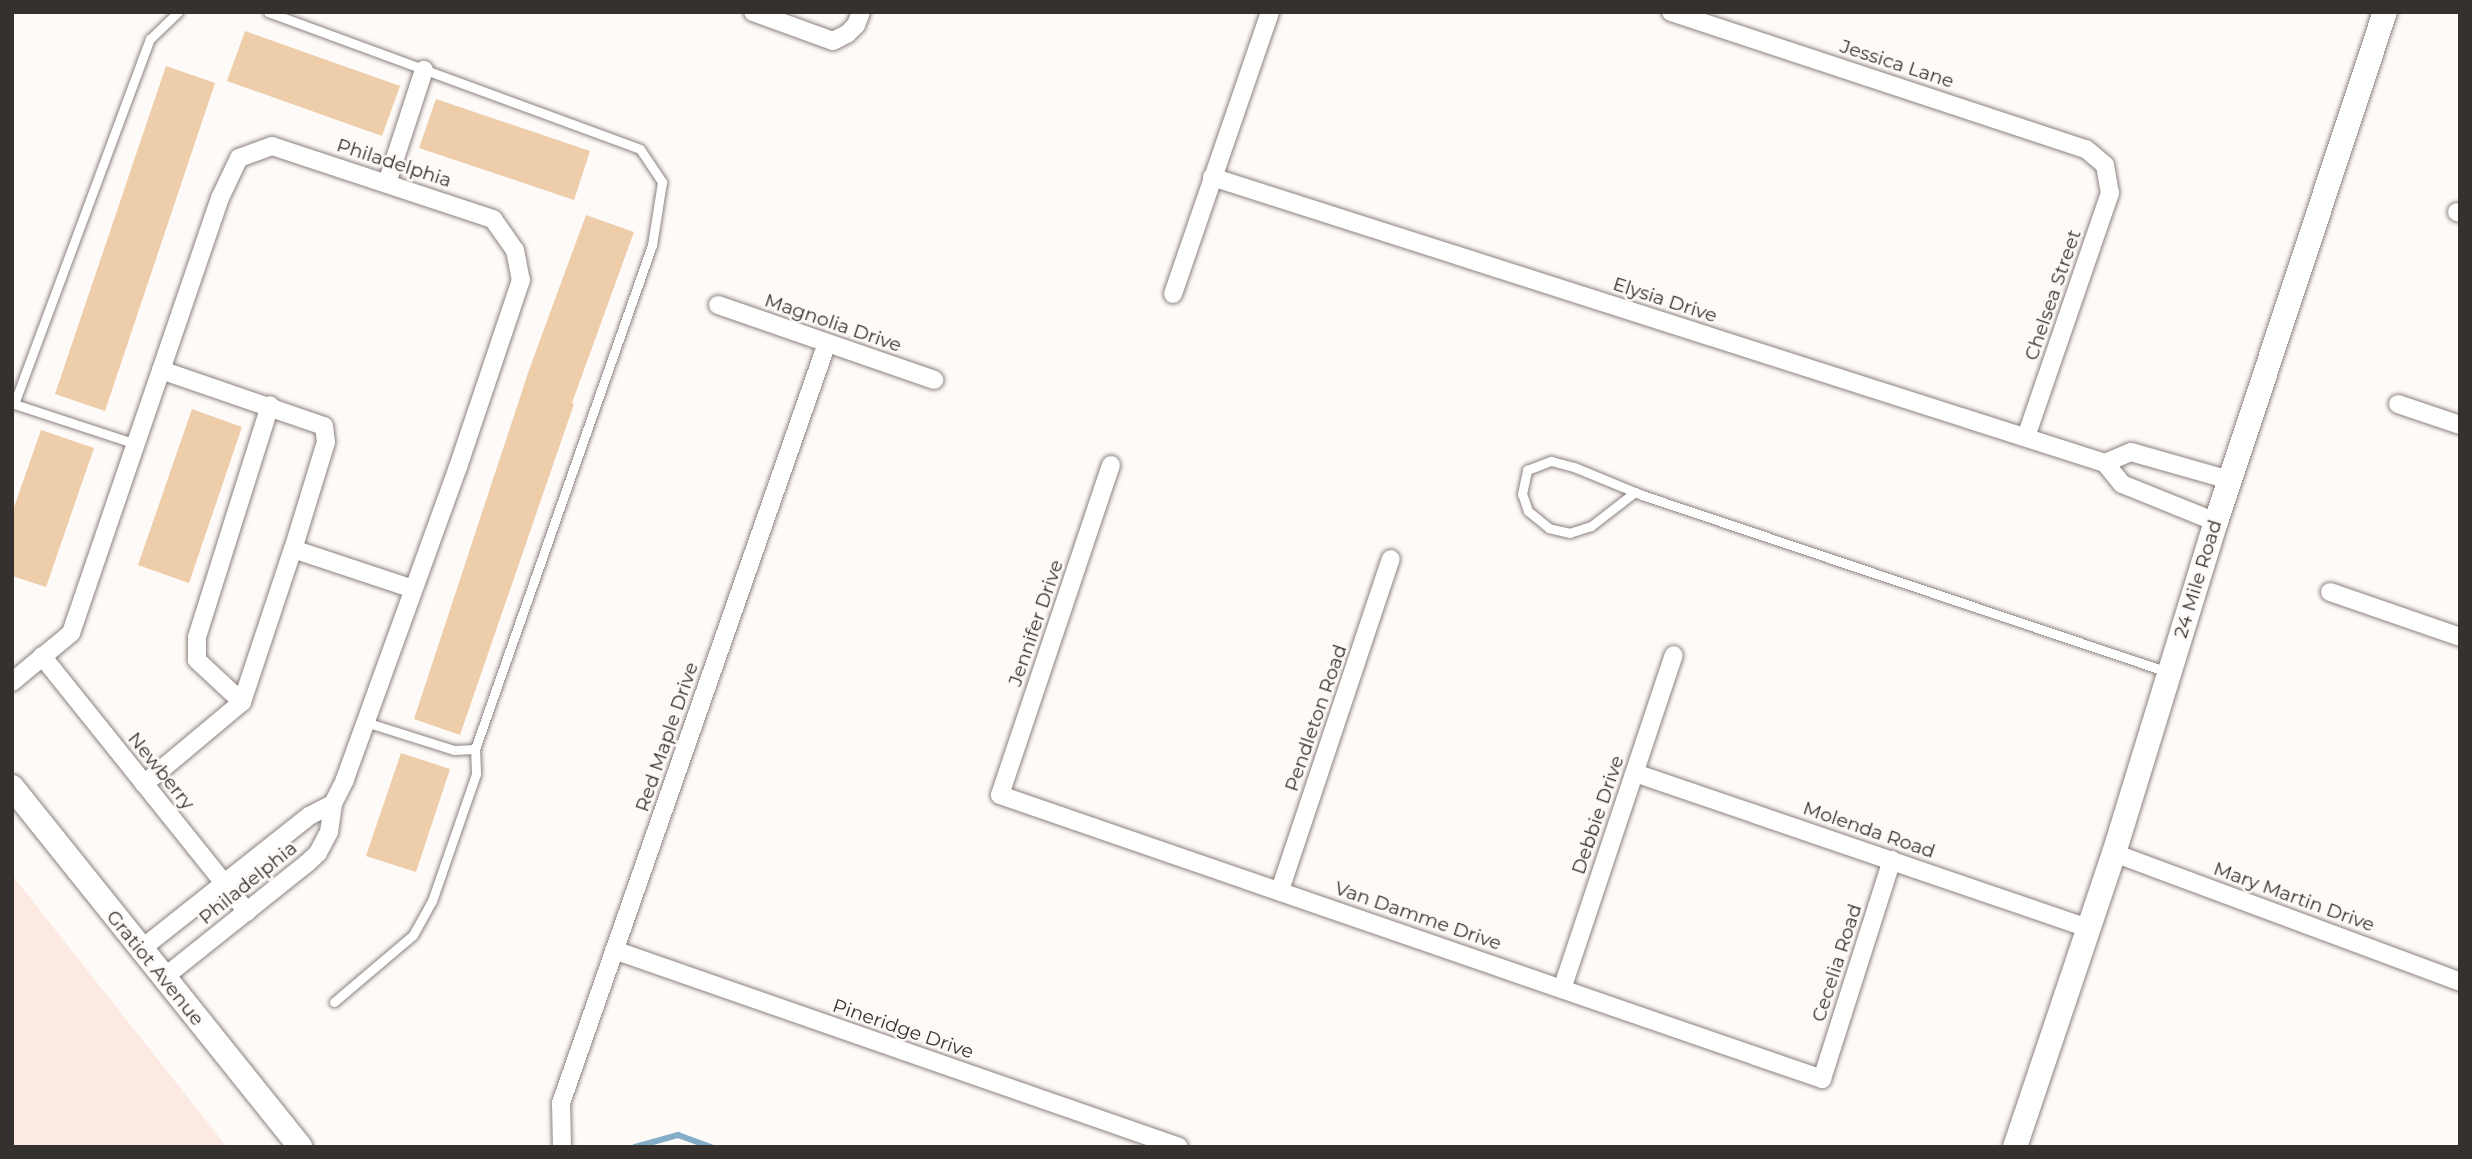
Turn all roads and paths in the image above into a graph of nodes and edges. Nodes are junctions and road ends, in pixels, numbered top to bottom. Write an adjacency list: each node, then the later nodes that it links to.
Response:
1 (178, 12): 21 (lane)
2 (268, 12): 8 (lane)
3 (753, 12): 4 (street)
4 (860, 12)
5 (1270, 12): 10 (street)
6 (1671, 12): 9 (street, Jessica Lane)
7 (2385, 12): 24 (street, 24 Mile Road)
8 (424, 70): 11 (street); 38 (lane)
9 (2105, 164): 20 (street, Chelsea Street)
10 (1212, 177): 12 (street); 20 (street, Elysia Drive)
11 (387, 183): 15 (street, Philadelphia); 29 (street, Philadelphia)
12 (1173, 294)
13 (718, 305): 14 (street, Magnolia Drive)
14 (827, 343): 16 (street, Magnolia Drive); 51 (street, Red Maple Drive)
15 (161, 370): 18 (street); 21 (street, Philadelphia)
16 (934, 380)
17 (2398, 404): 19 (street)
18 (270, 405): 27 (street); 36 (street)
19 (2460, 425)
20 (2026, 437): 22 (street, Elysia Drive)
21 (136, 444): 33 (street, Philadelphia)
22 (2105, 463): 24 (street); 26 (street, Elysia Drive)
23 (1111, 465): 42 (street, Jennifer Drive)
24 (2230, 480): 26 (street, 24 Mile Road)
25 (1635, 492): 25 (lane); 34 (lane)
26 (2216, 522): 34 (street, 24 Mile Road)
27 (293, 549): 29 (street); 36 (street)
28 (1391, 559): 47 (street, Pendleton Road)
29 (413, 589): 37 (street, Philadelphia)
30 (2330, 592): 31 (street)
31 (2460, 637)
32 (1674, 654): 39 (street, Debbie Drive)
33 (42, 656): 35 (street, Philadelphia); 40 (street, Newberry)
34 (2170, 672): 44 (street, 24 Mile Road)
35 (12, 682)
36 (242, 702): 40 (street)
37 (365, 722): 38 (lane); 43 (street, Philadelphia)
38 (475, 749): 55 (lane)
39 (1635, 773): 45 (street, Molenda Road); 54 (street, Debbie Drive)
40 (144, 783): 46 (street, Newberry)
41 (12, 787): 50 (street, Gratiot Avenue)
42 (1000, 795): 47 (street, Van Damme Drive)
43 (333, 804): 46 (street, Philadelphia); 48 (street, Philadelphia)
44 (2114, 853): 49 (street, 24 Mile Road); 53 (street, Mary Martin Drive)
45 (1892, 860): 49 (street, Molenda Road); 56 (street, Cecelia Road)
46 (225, 884): 48 (street, Newberry); 50 (street, Philadelphia)
47 (1280, 890): 54 (street, Van Damme Drive)
48 (247, 912): 52 (street, Philadelphia)
49 (2089, 928): 60 (street, 24 Mile Road)
50 (140, 950): 52 (street, Gratiot Avenue)
51 (614, 950): 58 (street, Red Maple Drive); 59 (street, Pineridge Drive)
52 (163, 978): 57 (street, Gratiot Avenue)
53 (2460, 982)
54 (1562, 989): 56 (street, Van Damme Drive)
55 (334, 1002)
56 (1822, 1079)
57 (300, 1147)
58 (562, 1147)
59 (1179, 1147)
60 (2015, 1147)

